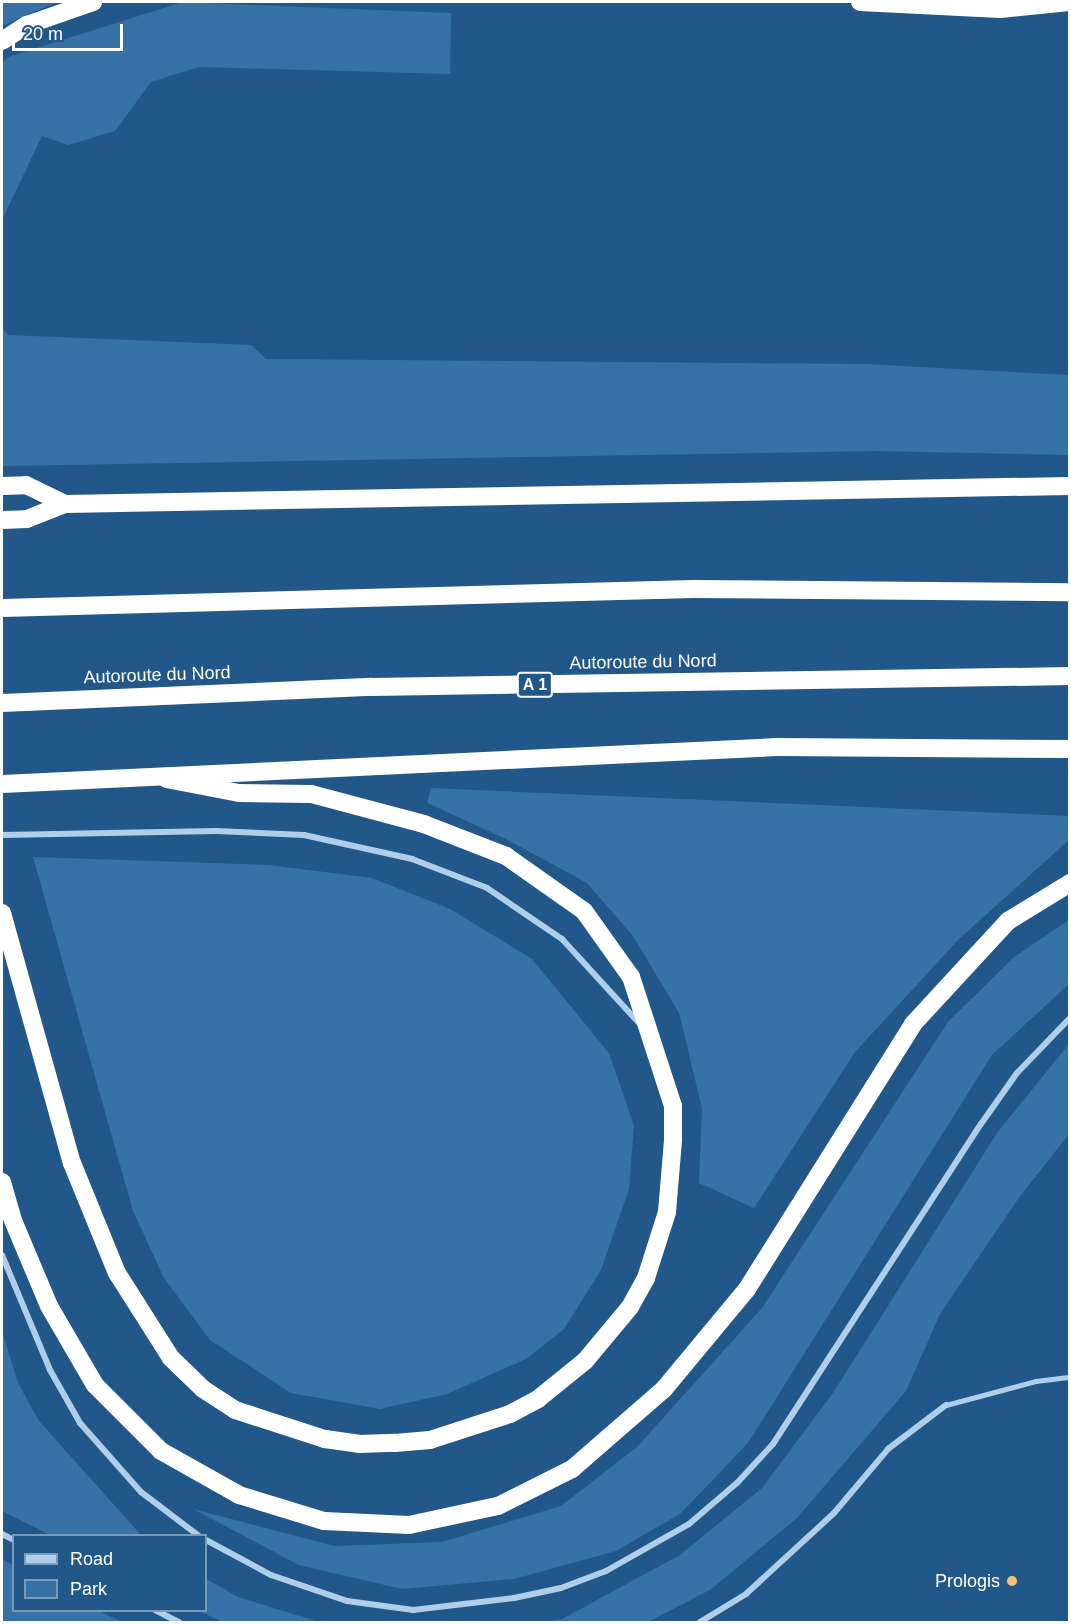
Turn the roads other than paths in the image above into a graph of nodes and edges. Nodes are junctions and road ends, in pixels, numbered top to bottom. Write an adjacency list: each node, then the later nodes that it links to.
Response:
1 (93, 2): 4 (highway)
2 (860, 2): 3 (highway)
3 (1068, 2)
4 (2, 41)
5 (2, 486): 7 (highway)
6 (1070, 486): 7 (highway)
7 (65, 504): 8 (highway)
8 (2, 520)
9 (1070, 592): 10 (highway)
10 (2, 608)
11 (1070, 676): 12 (highway, Autoroute du Nord / A 1)
12 (2, 702)
13 (1070, 749): 14 (highway)
14 (166, 779): 15 (highway); 20 (highway)
15 (2, 784)
16 (2, 835): 20 (street)
17 (1070, 883): 21 (highway)
18 (2, 913): 20 (highway)
19 (1070, 1018): 26 (street)
20 (645, 1028)
21 (2, 1182)
22 (2, 1255): 25 (street)
23 (1070, 1377): 24 (lane)
24 (946, 1405): 29 (street)
25 (196, 1534)
26 (207, 1541)
27 (157, 1612): 28 (street)
28 (179, 1623)
29 (700, 1623)

